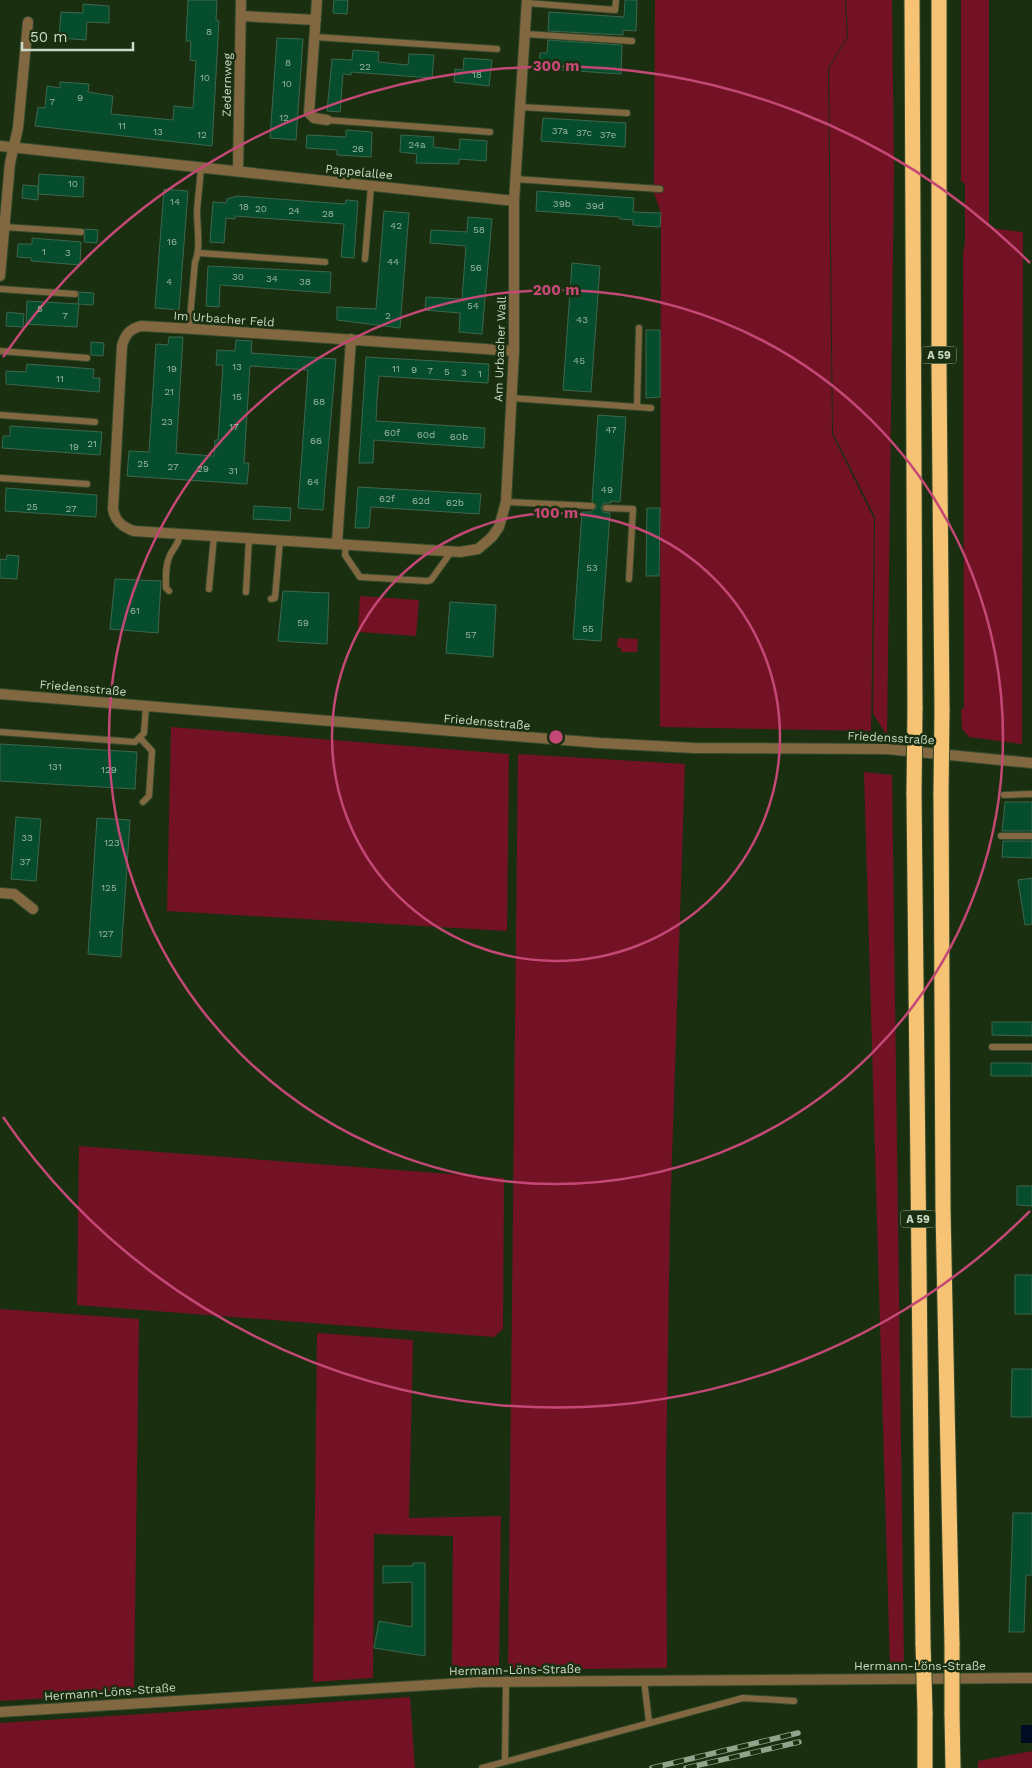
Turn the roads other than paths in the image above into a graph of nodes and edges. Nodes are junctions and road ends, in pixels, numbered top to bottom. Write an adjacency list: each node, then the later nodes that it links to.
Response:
1 (241, 0): 8 (street, Zedernweg)
2 (317, 0): 9 (street)
3 (616, 0): 7 (lane)
4 (912, 0): 85 (highway, A 59, bridge)
5 (939, 0): 86 (highway, A 59, bridge)
6 (527, 2): 7 (lane); 11 (street, Am Urbacher Wall)
7 (547, 2)
8 (241, 16): 9 (street); 22 (street, Zedernweg)
9 (316, 20): 12 (street)
10 (28, 22): 20 (street)
11 (525, 34): 13 (lane); 15 (street, Am Urbacher Wall)
12 (315, 36): 14 (lane); 17 (street)
13 (632, 41)
14 (497, 49)
15 (520, 107): 16 (lane); 23 (street, Am Urbacher Wall)
16 (627, 113)
17 (327, 120): 18 (lane)
18 (490, 132)
19 (0, 146): 20 (street, Pappelallee)
20 (14, 147): 21 (street, Pappelallee); 27 (street)
21 (201, 167): 22 (street, Pappelallee); 29 (lane)
22 (238, 171): 24 (street, Pappelallee)
23 (515, 179): 25 (lane); 26 (street, Am Urbacher Wall)
24 (371, 186): 26 (street, Pappelallee); 30 (lane)
25 (660, 189)
26 (514, 201): 39 (street, Am Urbacher Wall)
27 (4, 226): 28 (lane); 32 (street)
28 (81, 232)
29 (199, 253): 31 (lane); 36 (lane)
30 (365, 259)
31 (325, 262)
32 (0, 276)
33 (0, 289): 34 (lane)
34 (76, 294)
35 (639, 328): 42 (lane)
36 (188, 329): 37 (street, Im Urbacher Feld); 51 (street, Im Urbacher Feld)
37 (351, 340): 39 (street, Im Urbacher Feld); 56 (street)
38 (0, 351): 40 (lane)
39 (514, 351): 41 (street, Am Urbacher Wall)
40 (87, 358)
41 (511, 398): 42 (lane); 48 (street, Am Urbacher Wall)
42 (637, 407): 43 (lane)
43 (651, 408)
44 (0, 414): 45 (lane)
45 (95, 422)
46 (0, 478): 47 (lane)
47 (87, 484)
48 (506, 502): 49 (lane); 57 (street, Am Urbacher Wall)
49 (592, 506)
50 (606, 508): 58 (lane)
51 (118, 523): 52 (street, Am Urbacher Wall)
52 (180, 534): 53 (street, Am Urbacher Wall); 60 (lane)
53 (214, 536): 54 (street, Am Urbacher Wall); 59 (lane)
54 (249, 538): 55 (street, Am Urbacher Wall); 61 (lane)
55 (280, 540): 56 (street, Am Urbacher Wall); 62 (lane)
56 (342, 544): 57 (street, Am Urbacher Wall); 57 (lane)
57 (451, 552)
58 (629, 579)
59 (209, 589)
60 (169, 591)
61 (246, 592)
62 (271, 599)
63 (0, 694): 64 (street, Friedensstraße)
64 (146, 706): 66 (lane); 67 (street, Friedensstraße)
65 (0, 732): 66 (lane)
66 (140, 738): 70 (lane)
67 (1032, 763)
68 (1032, 794): 69 (lane)
69 (1004, 795)
70 (143, 802)
71 (1001, 836): 72 (lane)
72 (1032, 836)
73 (0, 893): 74 (street)
74 (34, 909)
75 (992, 1047): 76 (lane)
76 (1032, 1047)
77 (1032, 1678): 78 (street, Hermann-Löns-Straße)
78 (644, 1680): 79 (street, Hermann-Löns-Straße); 82 (lane)
79 (506, 1681): 81 (street, Hermann-Löns-Straße); 83 (lane)
80 (794, 1700): 82 (lane)
81 (0, 1712)
82 (649, 1722): 83 (lane)
83 (505, 1761): 84 (lane)
84 (482, 1768)
85 (925, 1768)
86 (953, 1768)

